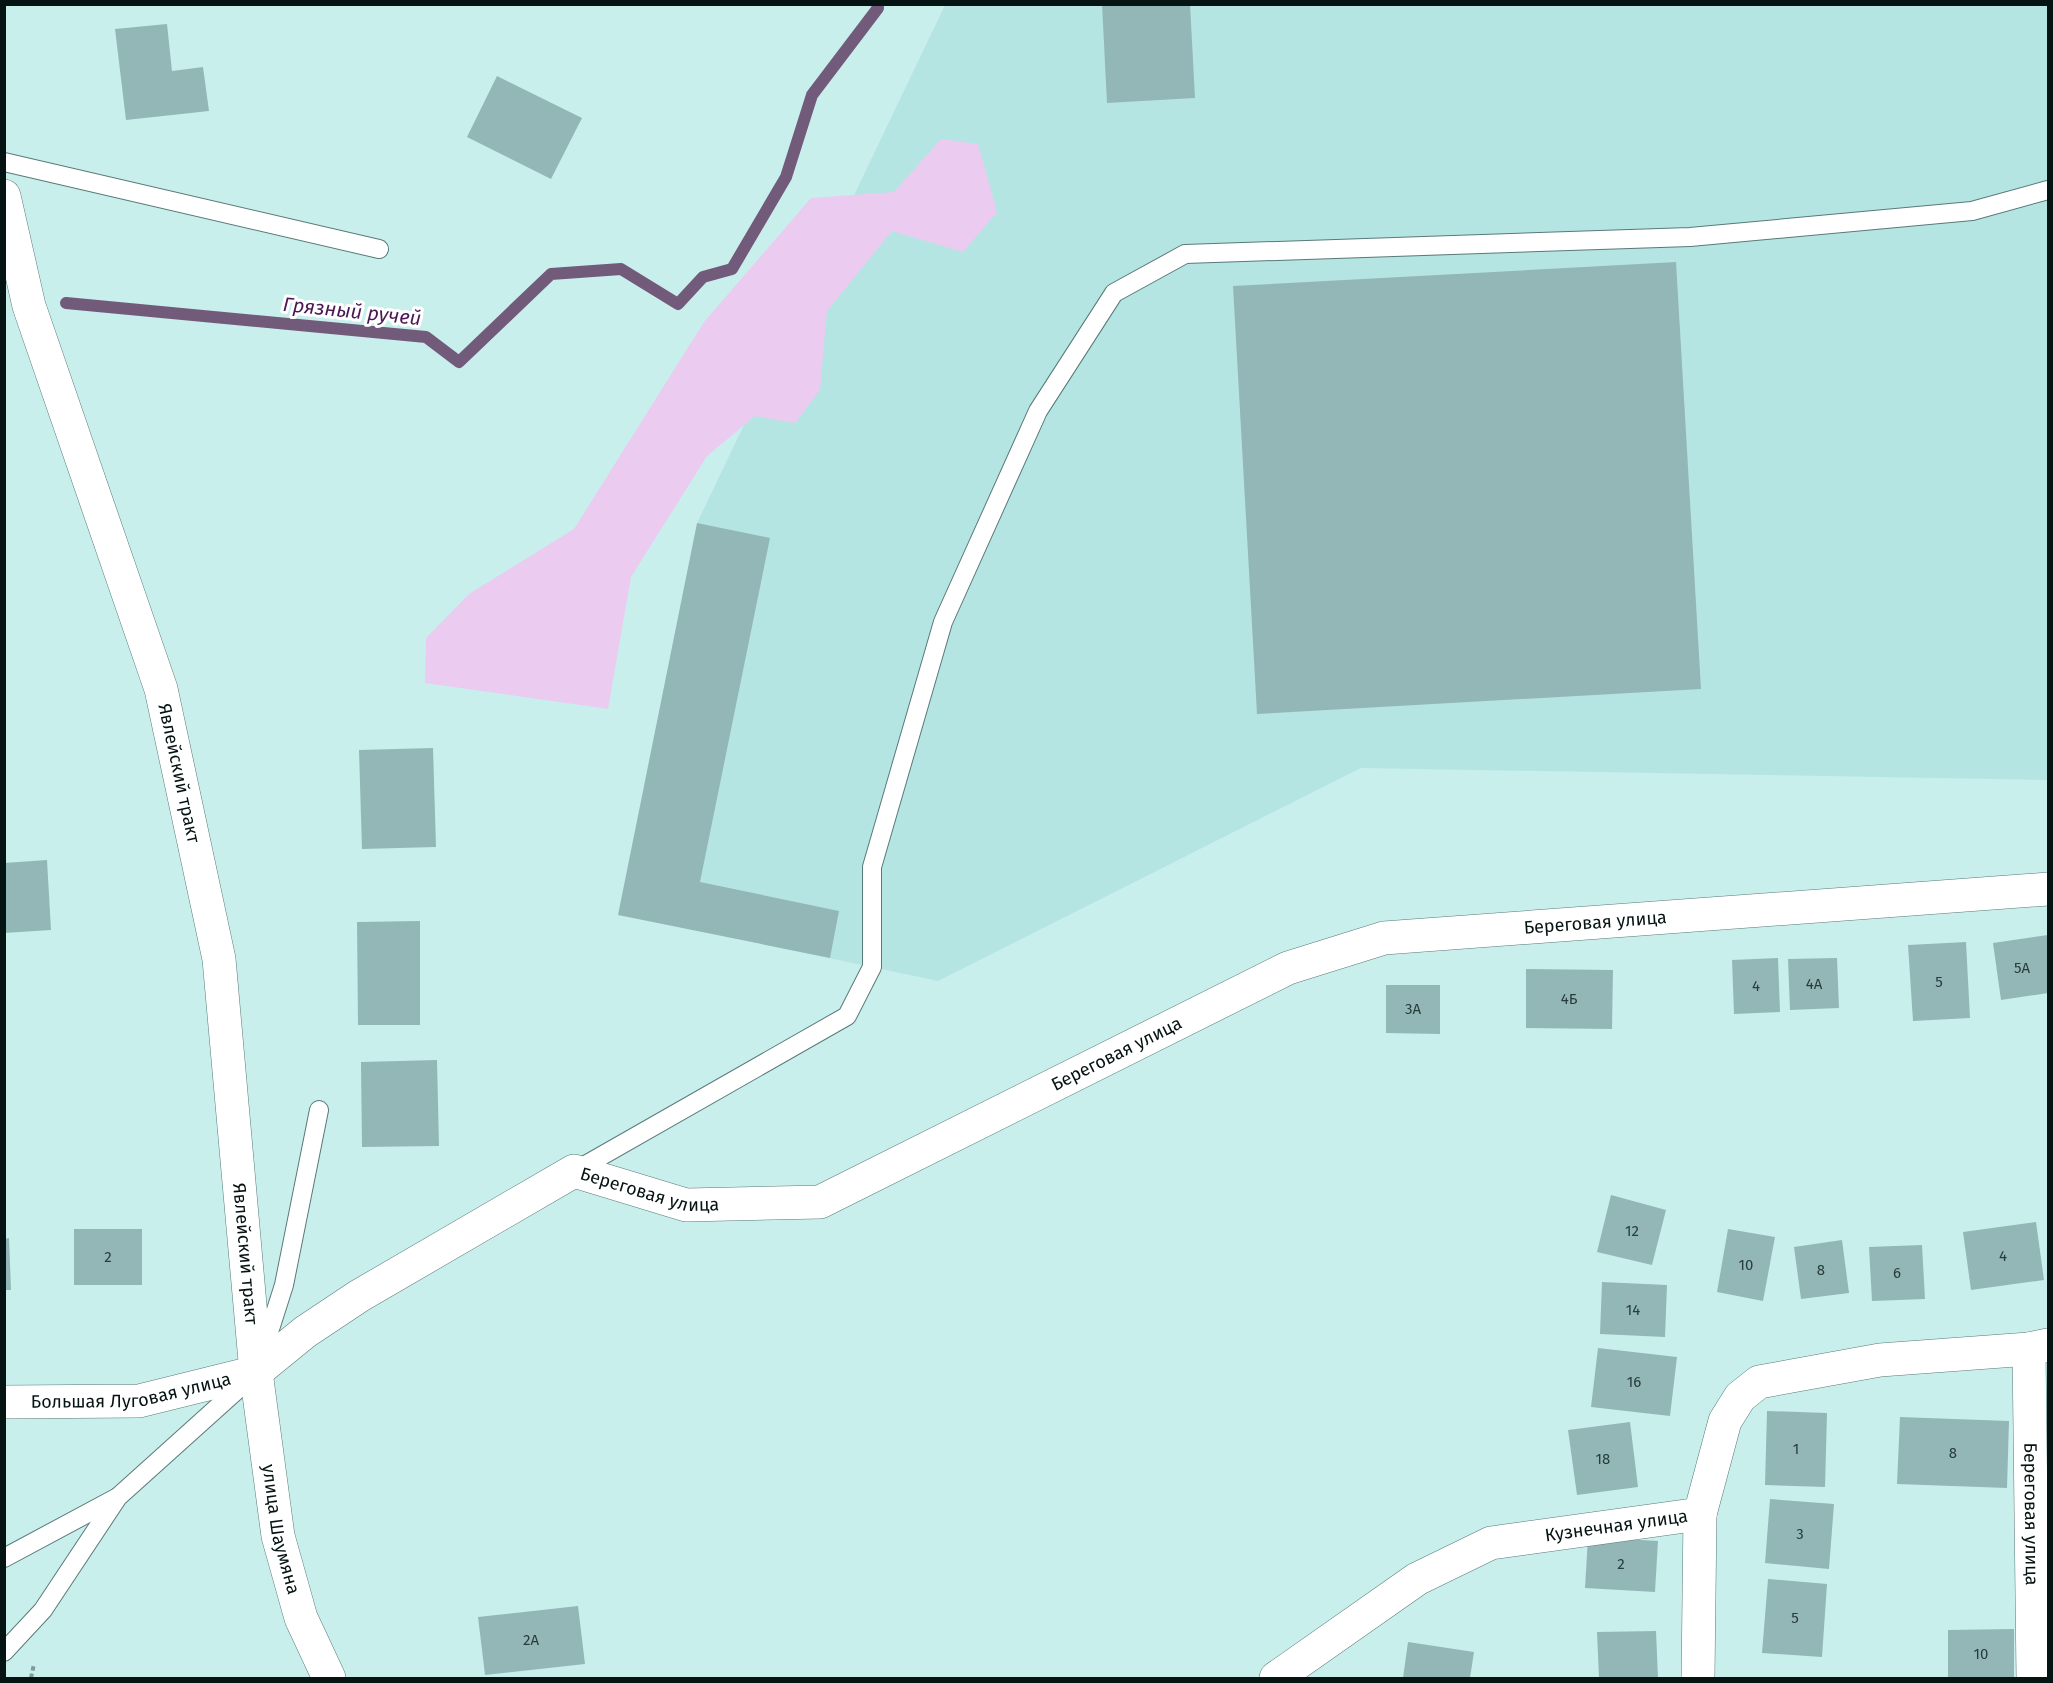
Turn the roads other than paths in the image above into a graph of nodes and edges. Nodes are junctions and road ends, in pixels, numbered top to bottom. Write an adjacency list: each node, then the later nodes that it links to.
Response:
1 (4, 162): 4 (lane)
2 (2049, 190): 7 (lane)
3 (4, 196): 9 (street, Явлейский тракт)
4 (379, 249)
5 (2049, 889): 7 (street, Береговая улица)
6 (319, 1110): 9 (lane)
7 (574, 1171): 9 (street, Береговая улица)
8 (2039, 1347): 12 (street, Кузнечная улица); 18 (street, Береговая улица)
9 (256, 1372): 10 (street, Большая Луговая улица); 11 (lane); 15 (street, улица Шаумяна)
10 (4, 1402)
11 (118, 1497): 13 (lane); 14 (lane)
12 (1700, 1514): 16 (street, Кузнечная улица); 17 (street)
13 (4, 1558)
14 (4, 1652)
15 (329, 1678)
16 (1276, 1678)
17 (1698, 1678)
18 (2033, 1678)

